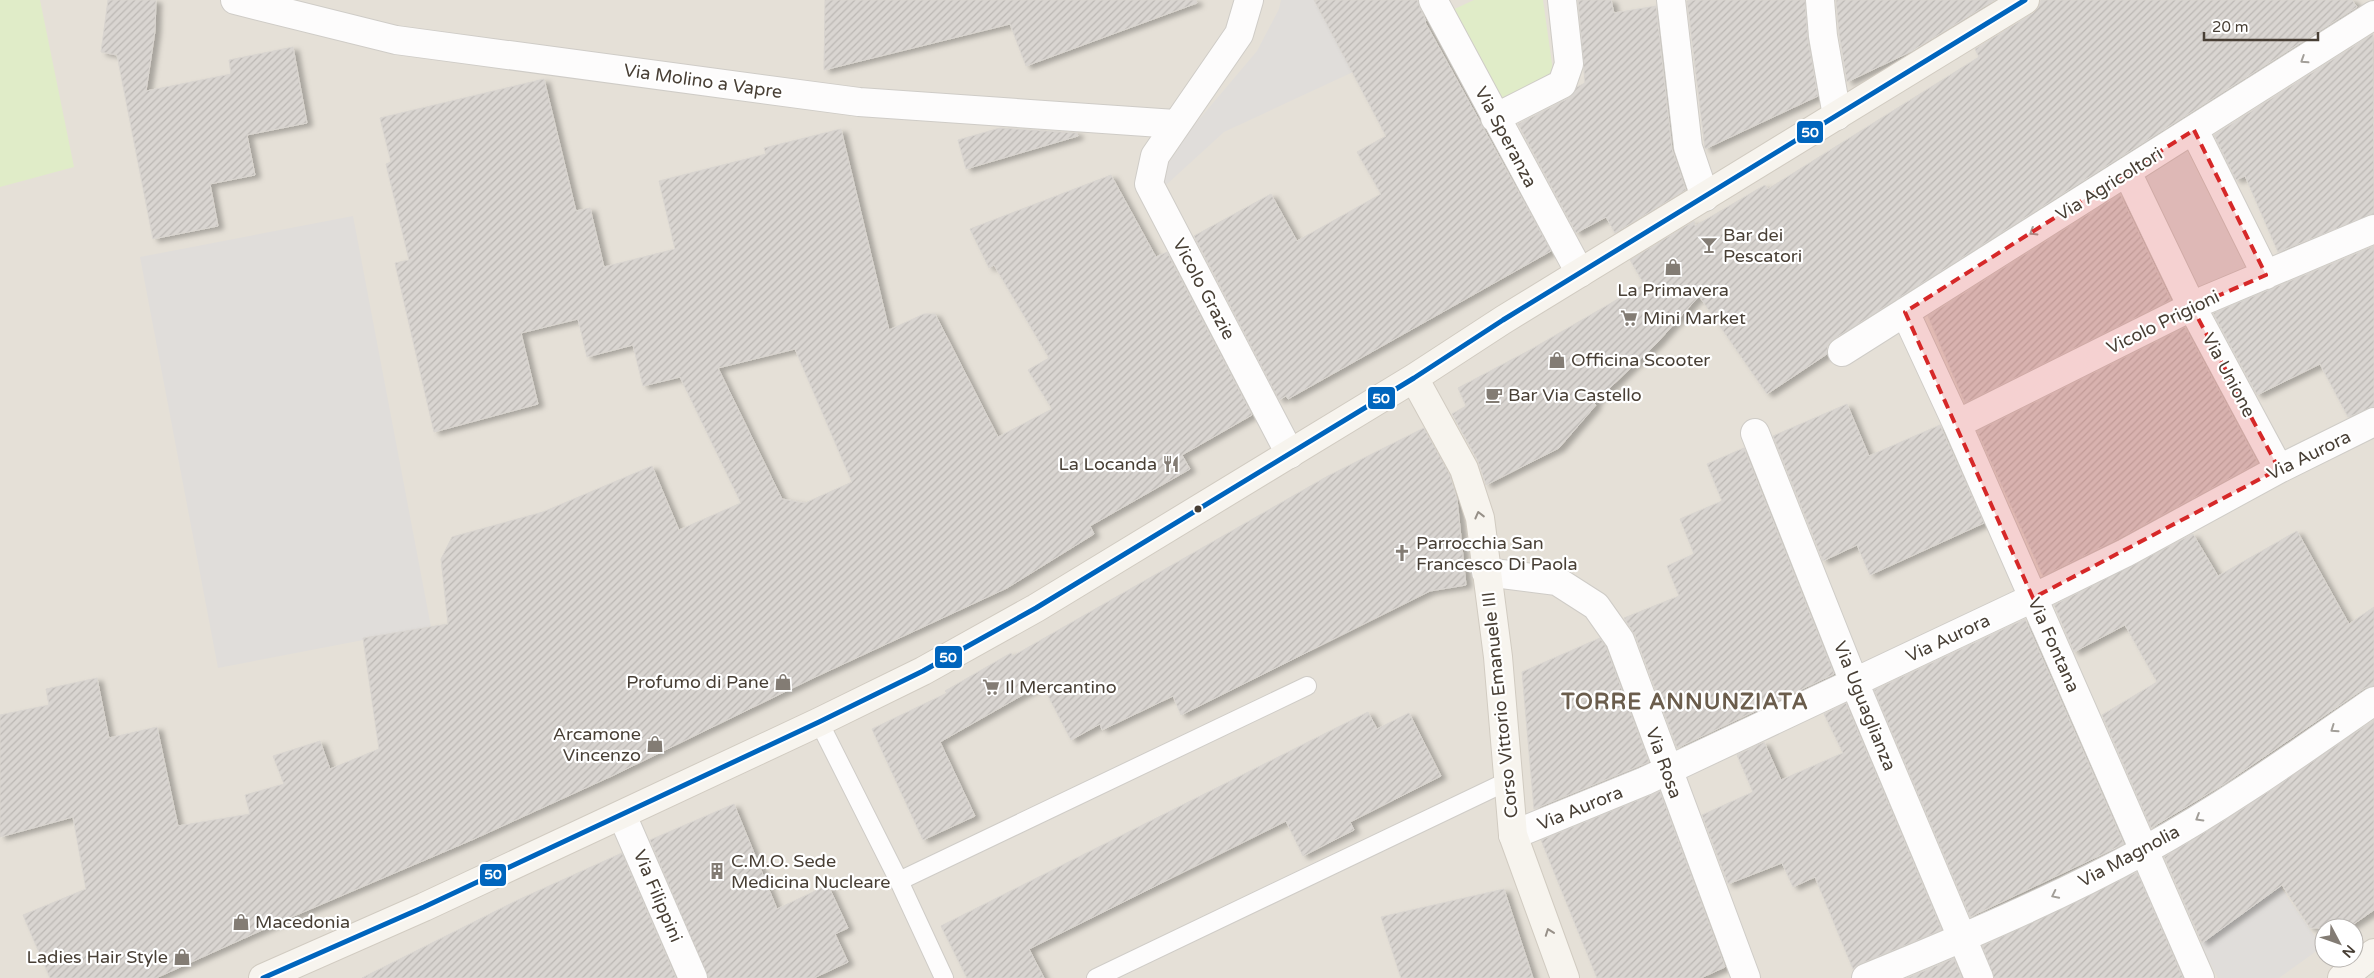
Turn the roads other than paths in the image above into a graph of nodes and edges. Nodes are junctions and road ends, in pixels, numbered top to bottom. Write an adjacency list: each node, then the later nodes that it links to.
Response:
1 (236, 0): 8 (street, Via Molino a Vapre)
2 (1249, 0): 12 (street, Vicolo Grazie)
3 (1433, 0): 11 (street, Via Speranza)
4 (1562, 0): 11 (street)
5 (1671, 0): 15 (street)
6 (1820, 0): 10 (street)
7 (2026, 0): 10 (street)
8 (277, 5): 12 (street, Via Molino a Vapre)
9 (2374, 15): 13 (street, Via Agricoltori, one-way to 13)
10 (1837, 116): 15 (street)
11 (1496, 118): 17 (street, Via Speranza)
12 (1175, 124): 26 (street, Vicolo Grazie)
13 (2194, 130): 14 (street, Via Agricoltori); 18 (street)
14 (2127, 172): 19 (street, Via Unione); 20 (street, Via Agricoltori, one-way to 20)
15 (1705, 197): 17 (street)
16 (2374, 230): 18 (street, Vicolo Prigioni)
17 (1580, 273): 22 (street)
18 (2266, 274): 19 (street, Vicolo Prigioni)
19 (2192, 307): 24 (street, Vicolo Prigioni); 27 (street, Via Unione)
20 (1905, 312): 21 (street, Via Agricoltori); 24 (street, Via Fontana)
21 (1842, 352)
22 (1414, 378): 26 (street); 28 (street, Corso Vittorio Emanuele III, one-way to 22)
23 (2374, 422): 27 (street, Via Aurora)
24 (1957, 424): 29 (street, Via Fontana)
25 (1755, 433): 30 (street, Via Uguaglianza)
26 (1290, 454): 33 (street)
27 (2279, 468): 29 (street, Via Aurora)
28 (1486, 572): 34 (street, Via Rosa); 35 (street, Corso Vittorio Emanuele III)
29 (2033, 598): 30 (street, Via Aurora); 38 (street, Via Fontana)
30 (1854, 682): 34 (street, Via Aurora); 40 (street, Via Uguaglianza)
31 (1307, 686): 39 (lane)
32 (2374, 701): 38 (street, Via Magnolia, one-way to 38)
33 (819, 722): 36 (street); 39 (lane)
34 (1667, 771): 37 (street, Via Aurora); 47 (street, Via Rosa)
35 (1508, 781): 37 (street, Corso Vittorio Emanuele III); 45 (lane)
36 (622, 814): 42 (street); 43 (street, Via Filippini)
37 (1513, 835): 46 (street, Corso Vittorio Emanuele III, one-way to 37)
38 (2145, 850): 40 (street, Via Magnolia, one-way to 40); 50 (street, Via Fontana)
39 (899, 881): 44 (lane)
40 (1961, 938): 48 (street, Via Magnolia); 49 (street, Via Uguaglianza)
41 (2374, 953): 51 (street)
42 (263, 978)
43 (693, 978)
44 (944, 978)
45 (1096, 978)
46 (1565, 978)
47 (1746, 978)
48 (1866, 978)
49 (1979, 978)
50 (2200, 978)
51 (2342, 978)

